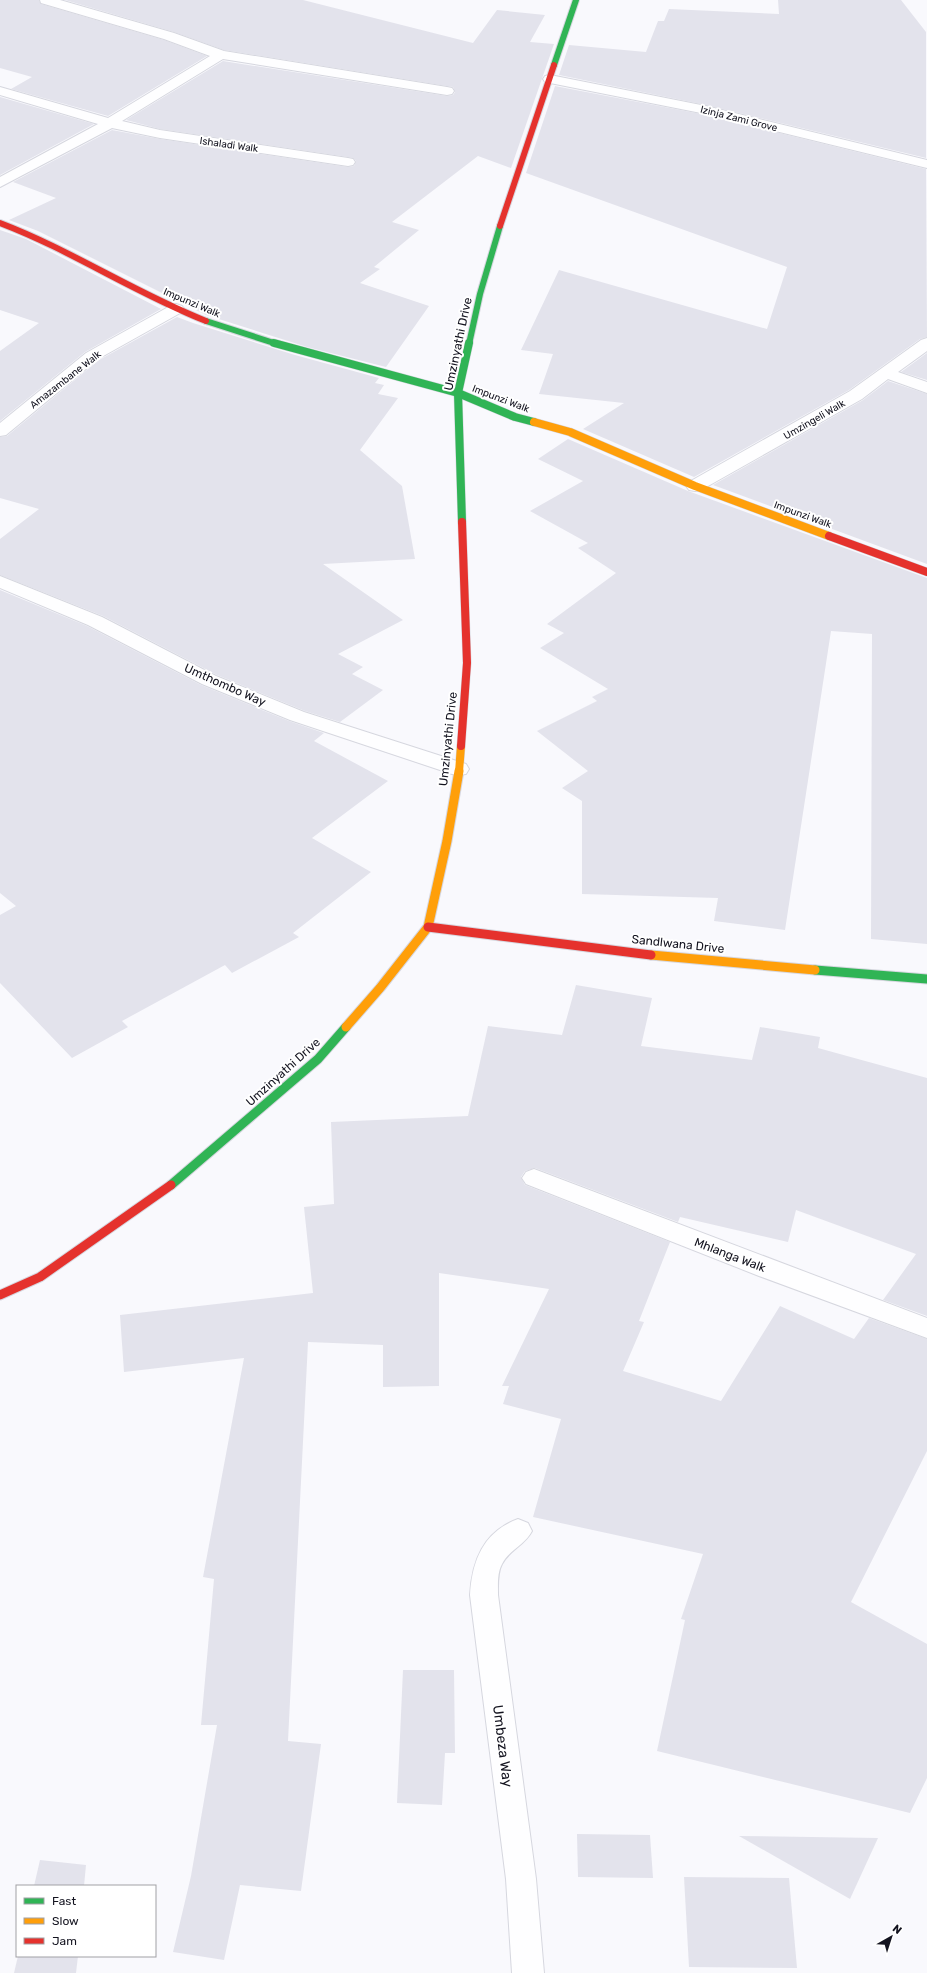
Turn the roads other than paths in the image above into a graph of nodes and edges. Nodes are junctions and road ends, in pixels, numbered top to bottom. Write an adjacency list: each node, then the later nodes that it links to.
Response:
1 (46, 0): 3 (street)
2 (576, 0): 4 (street, Umzinyathi Drive)
3 (221, 55): 6 (street); 7 (street)
4 (550, 79): 9 (street, Izinja Zami Grove); 16 (street, Umzinyathi Drive)
5 (0, 91): 7 (street, Ishaladi Walk)
6 (447, 92)
7 (110, 123): 8 (street, Ishaladi Walk); 10 (street)
8 (348, 162)
9 (927, 164)
10 (0, 183)
11 (0, 223): 12 (street, Impunzi Walk)
12 (176, 309): 16 (street, Impunzi Walk); 17 (street, Amazambane Walk)
13 (927, 343): 14 (street, Umzingeli Walk)
14 (887, 373): 15 (street); 18 (street, Umzingeli Walk)
15 (927, 388)
16 (458, 393): 18 (street, Impunzi Walk); 21 (street, Umzinyathi Drive)
17 (0, 431)
18 (695, 486): 19 (street, Impunzi Walk)
19 (927, 572)
20 (0, 581): 21 (street, Umthombo Way)
21 (459, 769): 22 (street, Umzinyathi Drive)
22 (428, 926): 23 (street, Sandlwana Drive); 25 (street, Umzinyathi Drive)
23 (927, 979)
24 (534, 1178): 26 (street, Mhlanga Walk)
25 (0, 1295)
26 (927, 1328)
27 (518, 1531): 28 (street, Umbeza Way)
28 (528, 1973)

